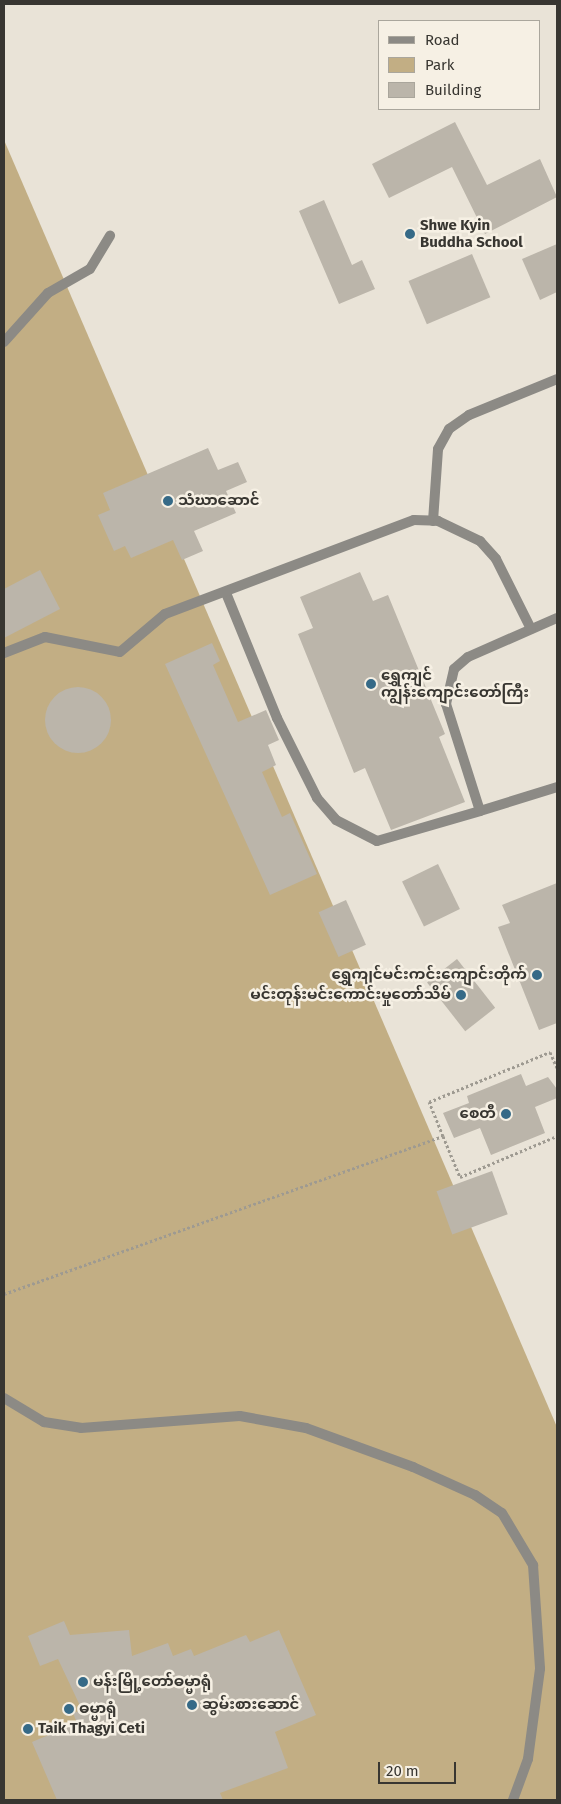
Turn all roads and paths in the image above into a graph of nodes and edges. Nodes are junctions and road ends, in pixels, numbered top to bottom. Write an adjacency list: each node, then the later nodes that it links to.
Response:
1 (110, 236): 2 (street)
2 (4, 342)
3 (557, 379): 4 (street)
4 (433, 521): 5 (street); 7 (street)
5 (226, 593): 8 (street); 10 (street)
6 (557, 618): 7 (street)
7 (532, 629): 10 (street)
8 (4, 653)
9 (557, 787): 10 (street)
10 (480, 811)
11 (557, 1068): 12 (path)
12 (443, 1136): 13 (path); 14 (path)
13 (557, 1136)
14 (4, 1294)
15 (4, 1398): 16 (street)
16 (513, 1800)

